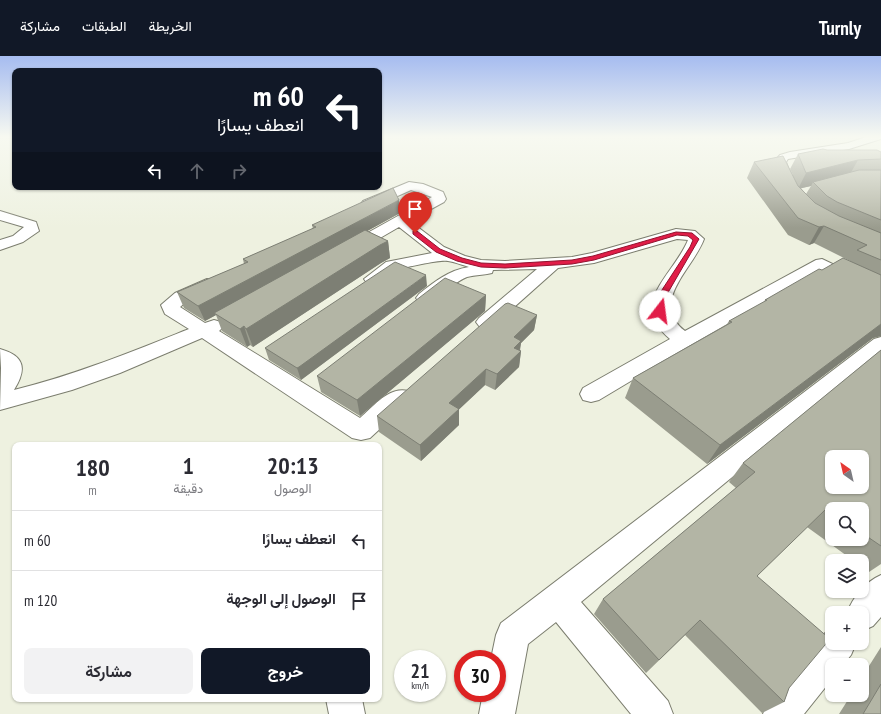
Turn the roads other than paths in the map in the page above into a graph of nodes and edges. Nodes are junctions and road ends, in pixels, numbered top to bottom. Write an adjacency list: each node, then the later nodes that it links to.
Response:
1 (782, 167): 2 (street)
2 (793, 196)
3 (358, 209): 5 (street)
4 (0, 215): 6 (street)
5 (404, 218): 7 (street); 8 (street)
6 (0, 244)
7 (449, 255): 10 (street); 12 (street)
8 (336, 257)
9 (554, 264): 10 (street); 17 (street); 18 (street)
10 (505, 266): 14 (street)
11 (223, 276): 16 (street)
12 (360, 287)
13 (881, 294): 18 (street)
14 (413, 307)
15 (226, 320): 16 (street)
16 (205, 332): 24 (street); 25 (street)
17 (469, 337)
18 (684, 340): 23 (street)
19 (881, 344): 27 (street)
20 (0, 356): 22 (street)
21 (415, 384): 25 (street)
22 (0, 394)
23 (591, 394)
24 (0, 402)
25 (360, 438)
26 (881, 591): 28 (street)
27 (558, 600): 32 (street); 33 (street)
28 (869, 606)
29 (833, 650): 34 (street)
30 (344, 702): 31 (street)
31 (346, 714)
32 (496, 714)
33 (655, 714)
34 (781, 714)

